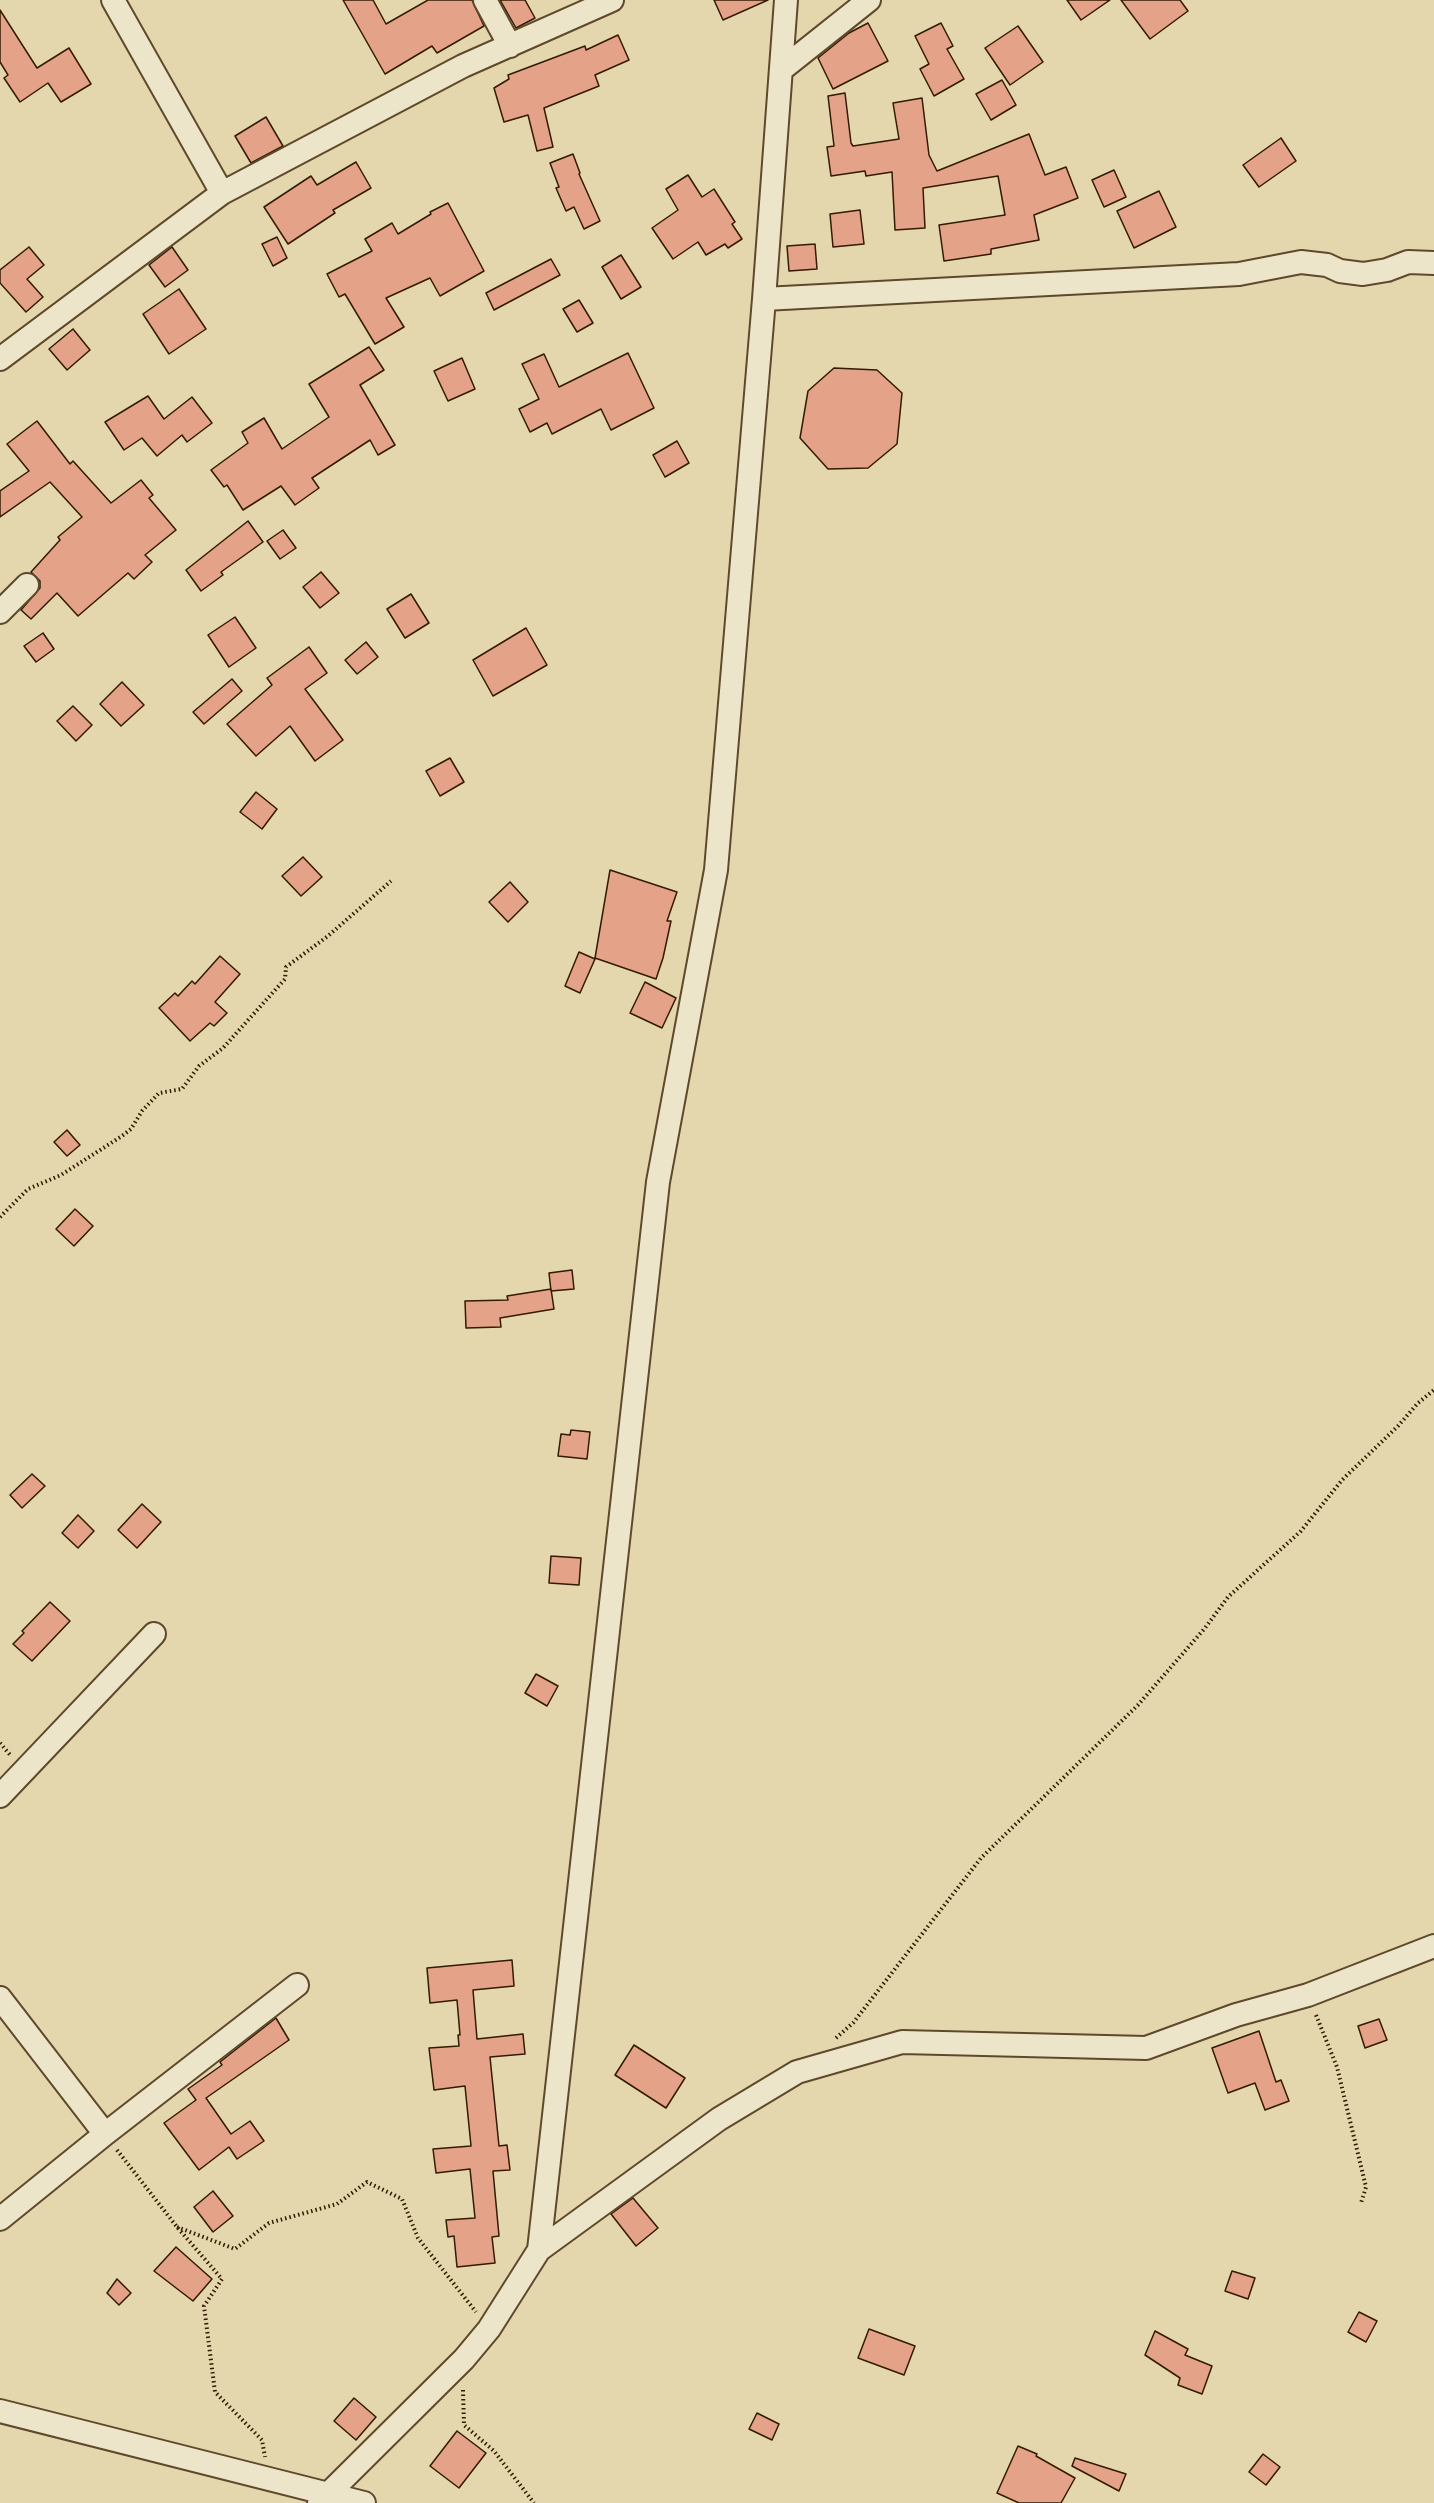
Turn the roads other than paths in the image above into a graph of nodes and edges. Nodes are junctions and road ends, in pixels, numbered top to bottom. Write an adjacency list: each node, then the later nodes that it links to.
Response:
1 (113, 0): 8 (street)
2 (485, 0): 6 (street)
3 (612, 0): 6 (street)
4 (786, 0): 7 (street)
5 (869, 0): 7 (street)
6 (510, 46): 8 (street)
7 (781, 70): 10 (street)
8 (222, 193): 11 (street)
9 (1434, 263): 10 (street)
10 (764, 299): 21 (street)
11 (0, 359)
12 (27, 585): 13 (street)
13 (0, 612)
14 (154, 1634): 15 (street)
15 (0, 1796)
16 (1434, 1946): 21 (street)
17 (297, 1985): 19 (street)
18 (0, 1998): 19 (street)
19 (105, 2134): 20 (street)
20 (0, 2218)
21 (539, 2250): 23 (street)
22 (0, 2411): 23 (street)
23 (324, 2498): 24 (street); 25 (street)
24 (297, 2503)
25 (364, 2503)

